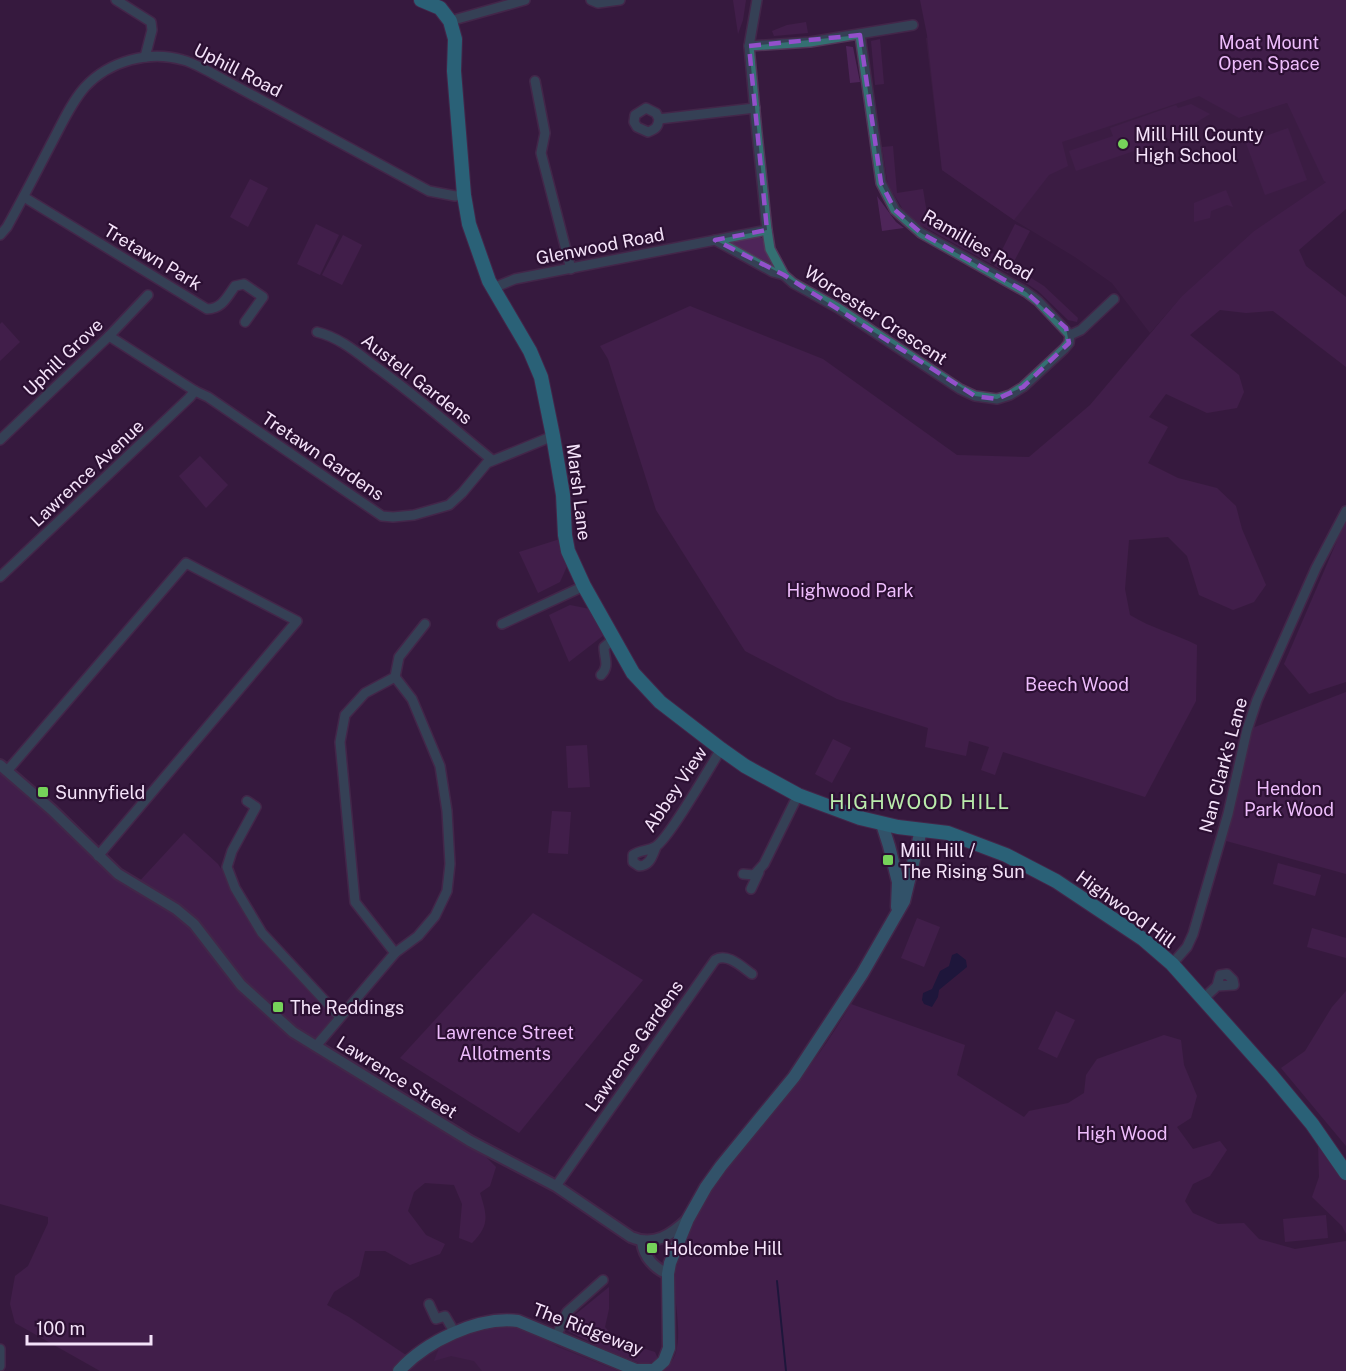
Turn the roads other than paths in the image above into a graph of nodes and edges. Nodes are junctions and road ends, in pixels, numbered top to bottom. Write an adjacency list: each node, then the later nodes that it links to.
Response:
1 (116, 0): 12 (street)
2 (421, 0): 7 (main road, Marsh Lane)
3 (525, 0): 8 (street)
4 (591, 0): 5 (street)
5 (621, 0)
6 (757, 0): 11 (street, Worcester Crescent)
7 (441, 4): 8 (main road, Marsh Lane)
8 (450, 21): 16 (main road, Marsh Lane)
9 (914, 25): 10 (street)
10 (860, 34): 11 (street); 28 (street, Ramillies Road)
11 (749, 46): 14 (street, Worcester Crescent)
12 (145, 57): 16 (street, Uphill Road); 17 (street, Uphill Road)
13 (535, 81): 21 (street)
14 (755, 108): 15 (street); 18 (street, Worcester Crescent)
15 (659, 119)
16 (464, 195): 23 (main road, Marsh Lane)
17 (24, 198): 19 (street, Uphill Road); 26 (street, Tretawn Park)
18 (767, 230): 20 (street, Glenwood Road); 22 (street, Worcester Crescent)
19 (0, 236)
20 (714, 240): 21 (street, Glenwood Road); 22 (street)
21 (571, 269): 23 (street, Glenwood Road)
22 (784, 275): 28 (street, Worcester Crescent)
23 (493, 288): 31 (main road, Marsh Lane)
24 (148, 295): 29 (street, Uphill Grove)
25 (1114, 299): 28 (street)
26 (244, 322)
27 (317, 332): 33 (street, Austell Gardens)
28 (1070, 335)
29 (109, 336): 30 (street, Tretawn Gardens); 32 (street, Uphill Grove)
30 (195, 391): 33 (street, Tretawn Gardens); 35 (street, Lawrence Avenue)
31 (554, 436): 33 (street, Tretawn Gardens); 36 (main road, Marsh Lane)
32 (0, 440)
33 (492, 460)
34 (1346, 511): 57 (street, Nan Clark's Lane)
35 (0, 577)
36 (584, 586): 38 (street); 39 (main road, Marsh Lane)
37 (424, 624): 41 (street)
38 (502, 624)
39 (614, 639): 40 (street); 42 (main road, Marsh Lane)
40 (601, 675)
41 (395, 677): 56 (street); 56 (street)
42 (721, 749): 44 (main road, Marsh Lane); 50 (street, Abbey View)
43 (4, 768): 51 (street, Lawrence Street); 51 (street)
44 (798, 795): 46 (main road, Marsh Lane); 52 (street)
45 (247, 801): 61 (street)
46 (882, 824): 47 (main road, Marsh Lane); 49 (main road)
47 (898, 827): 48 (main road, Marsh Lane); 49 (main road)
48 (921, 830): 55 (main road); 57 (main road, Highwood Hill)
49 (890, 846): 55 (main road)
50 (656, 847)
51 (98, 856): 62 (street, Lawrence Street)
52 (759, 872): 53 (street); 54 (street)
53 (743, 874)
54 (751, 890)
55 (897, 912): 65 (main road)
56 (395, 953): 61 (street)
57 (1172, 964): 60 (main road, Highwood Hill)
58 (752, 974): 64 (street, Lawrence Gardens)
59 (1217, 986): 60 (street)
60 (1202, 1000): 63 (main road, Highwood Hill)
61 (340, 1017): 62 (street)
62 (316, 1046): 64 (street, Lawrence Street)
63 (1346, 1173)
64 (556, 1186): 66 (street, Lawrence Street)
65 (688, 1219): 66 (street); 67 (main road, The Ridgeway)
66 (642, 1242): 67 (street)
67 (668, 1274): 71 (main road, The Ridgeway)
68 (603, 1280): 71 (street)
69 (429, 1304): 70 (street)
70 (455, 1334): 71 (main road, The Ridgeway); 74 (main road, The Ridgeway)
71 (556, 1337)
72 (0, 1349): 73 (street)
73 (0, 1366)
74 (399, 1371)

